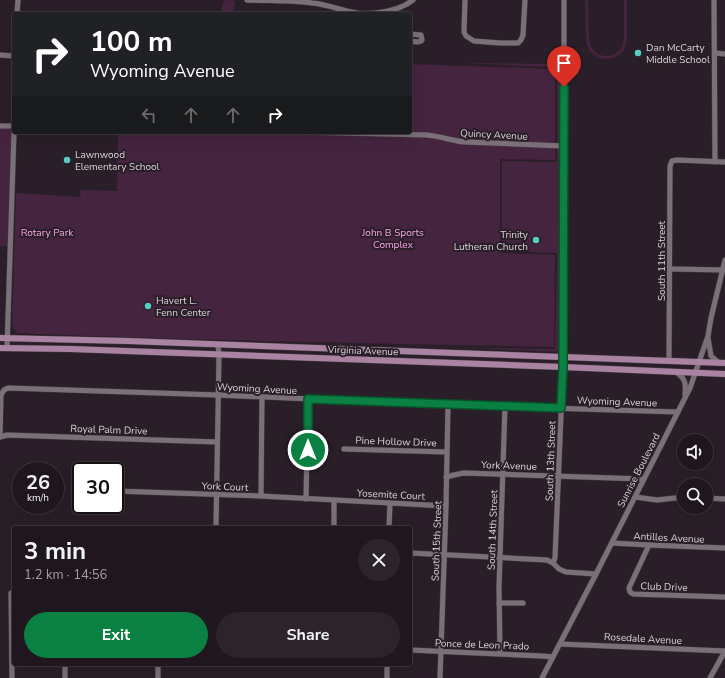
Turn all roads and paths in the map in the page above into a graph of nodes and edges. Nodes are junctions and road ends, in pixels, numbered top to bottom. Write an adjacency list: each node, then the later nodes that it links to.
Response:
1 (18, 0): 8 (street)
2 (247, 0): 9 (street)
3 (413, 0): 10 (street)
4 (465, 0): 5 (street)
5 (525, 0)
6 (564, 0): 21 (street, South 13th Street)
7 (714, 0): 13 (street)
8 (17, 12)
9 (349, 12)
10 (382, 12)
11 (412, 34): 12 (street)
12 (412, 41)
13 (715, 53): 14 (street); 22 (street)
14 (725, 54)
15 (0, 55): 16 (street)
16 (12, 56)
17 (0, 126): 18 (street)
18 (12, 126)
19 (14, 134): 29 (street)
20 (387, 134): 21 (street, Quincy Avenue)
21 (564, 146): 37 (street, South 13th Street)
22 (715, 162): 23 (street); 25 (street, South 11th Street)
23 (725, 162)
24 (725, 260): 26 (street, Sunrise Boulevard)
25 (670, 269): 26 (street); 38 (street, South 11th Street)
26 (724, 270): 27 (street, Sunrise Boulevard)
27 (708, 336): 40 (street, Sunrise Boulevard); 41 (street)
28 (0, 338): 29 (main road, Virginia Avenue)
29 (8, 338): 30 (main road, Virginia Avenue); 33 (street)
30 (128, 341): 31 (main road, Virginia Avenue); 34 (main road)
31 (218, 345): 35 (main road, Virginia Avenue); 36 (street)
32 (0, 348): 33 (main road, Virginia Avenue)
33 (7, 348): 34 (main road, Virginia Avenue)
34 (71, 349): 36 (main road, Virginia Avenue)
35 (419, 352): 37 (main road, Virginia Avenue); 39 (street)
36 (219, 355): 39 (main road, Virginia Avenue); 46 (street)
37 (563, 357): 38 (main road, Virginia Avenue); 42 (street, South 13th Street)
38 (669, 361): 40 (main road, Virginia Avenue)
39 (419, 362): 42 (main road, Virginia Avenue)
40 (699, 362): 41 (main road, Virginia Avenue); 44 (street, Sunrise Boulevard)
41 (722, 363)
42 (563, 367): 43 (main road, Virginia Avenue); 52 (street, South 13th Street)
43 (676, 372): 44 (main road, Virginia Avenue); 48 (street)
44 (696, 373): 45 (main road, Virginia Avenue); 48 (street, Sunrise Boulevard)
45 (725, 374)
46 (218, 395): 47 (street, Wyoming Avenue); 54 (street, Wyoming Avenue); 55 (street)
47 (262, 397): 49 (street, Wyoming Avenue); 64 (street)
48 (685, 397): 53 (street, Sunrise Boulevard)
49 (308, 399): 50 (street, Wyoming Avenue); 68 (street)
50 (448, 404): 51 (street, Wyoming Avenue); 57 (street, South 15th Street)
51 (505, 406): 52 (street, Wyoming Avenue); 58 (street, South 14th Street)
52 (561, 408): 53 (street, Wyoming Avenue); 59 (street, South 13th Street)
53 (678, 412): 61 (street, Sunrise Boulevard)
54 (0, 436): 55 (street, Royal Palm Drive)
55 (217, 442): 63 (street)
56 (344, 449): 57 (street, Pine Hollow Drive)
57 (447, 452): 60 (street, South 15th Street)
58 (503, 474): 59 (street, York Avenue); 60 (street, York Avenue); 81 (street, South 14th Street)
59 (559, 476): 61 (street, York Avenue); 82 (street, South 13th Street)
60 (446, 477): 72 (street, South 15th Street)
61 (643, 479): 65 (street, Sunrise Boulevard)
62 (124, 491): 63 (street, York Court)
63 (216, 495): 64 (street, York Court); 73 (street)
64 (261, 496): 68 (street, York Court)
65 (635, 497): 66 (street); 76 (street, Sunrise Boulevard)
66 (677, 498)
67 (713, 498): 69 (street)
68 (306, 499): 70 (street, York Court)
69 (725, 499)
70 (334, 500): 71 (street, Yosemite Court); 74 (street)
71 (390, 503): 72 (street, Yosemite Court); 75 (street)
72 (446, 506): 80 (street, South 15th Street)
73 (216, 526)
74 (334, 526)
75 (389, 526)
76 (612, 542): 77 (street, Antilles Avenue); 83 (street, Sunrise Boulevard)
77 (649, 545): 78 (street, Antilles Avenue); 85 (street, Club Drive)
78 (725, 548)
79 (412, 553): 80 (street)
80 (444, 555): 81 (street); 91 (street, South 15th Street)
81 (500, 558): 82 (street); 86 (street, South 14th Street)
82 (553, 563): 83 (street)
83 (596, 574): 88 (street, Sunrise Boulevard)
84 (11, 593): 97 (street)
85 (725, 597)
86 (499, 603): 87 (street); 92 (street, South 14th Street)
87 (523, 603)
88 (560, 644): 90 (street, Rosedale Avenue); 93 (street, Sunrise Boulevard)
89 (412, 650): 91 (street, Ponce de Leon Prado)
90 (725, 651): 103 (street)
91 (442, 652): 92 (street, Ponce de Leon Prado); 101 (street, South 15th Street)
92 (500, 654): 93 (street, Ponce de Leon Prado)
93 (553, 657): 102 (street, Sunrise Boulevard)
94 (65, 666): 98 (street)
95 (158, 666): 99 (street)
96 (387, 666): 100 (street)
97 (12, 678)
98 (65, 678)
99 (158, 678)
100 (387, 678)
101 (440, 678)
102 (542, 678)
103 (710, 678)

